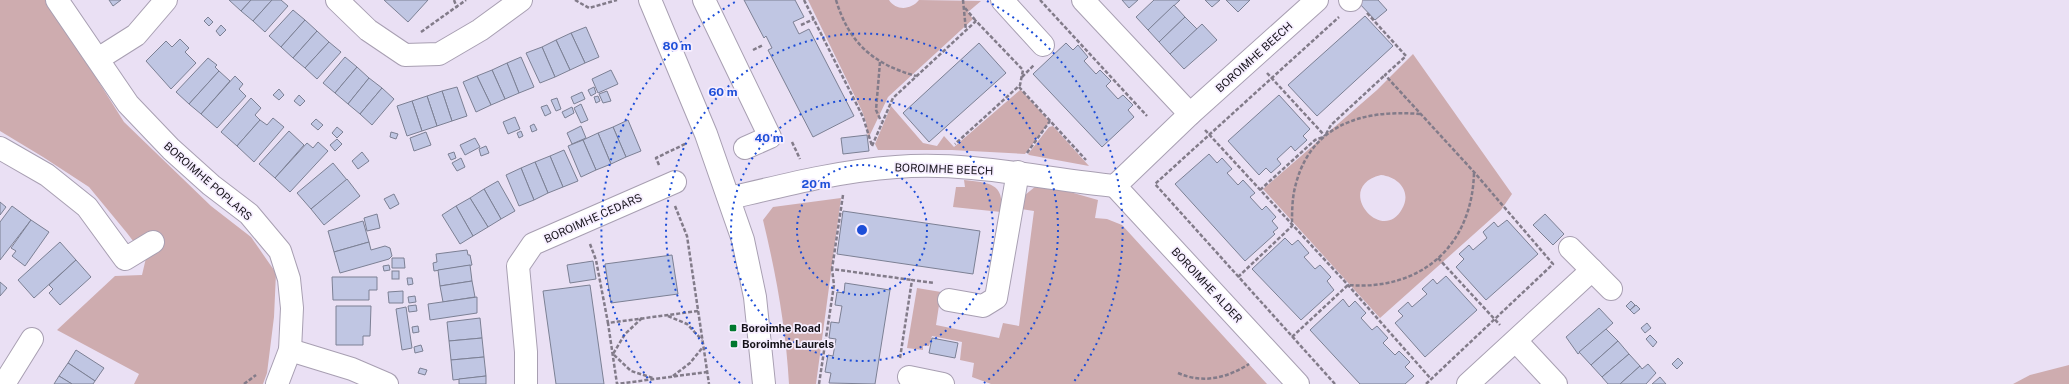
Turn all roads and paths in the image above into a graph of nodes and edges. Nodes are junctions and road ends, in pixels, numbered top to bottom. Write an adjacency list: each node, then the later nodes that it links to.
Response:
1 (57, 0): 28 (street, BOROIMHE POPLARS)
2 (166, 0): 28 (street)
3 (337, 0): 6 (street)
4 (454, 0): 20 (path)
5 (466, 0): 20 (path)
6 (520, 0)
7 (574, 0): 8 (path)
8 (617, 0)
9 (650, 0): 39 (street)
10 (704, 0): 45 (street)
11 (804, 0): 21 (path)
12 (836, 0): 29 (path)
13 (963, 0): 18 (path)
14 (1002, 0): 26 (street)
15 (1040, 0): 36 (path)
16 (1083, 0): 34 (street)
17 (1317, 0): 27 (street, BOROIMHE BEECH)
18 (964, 7): 22 (path); 24 (path)
19 (1352, 7): 30 (path); 32 (path)
20 (457, 8): 25 (path)
21 (814, 18): 23 (path); 42 (path)
22 (976, 21): 24 (path); 33 (path)
23 (801, 25)
24 (966, 31): 31 (path)
25 (414, 36)
26 (1043, 45)
27 (1253, 58): 32 (path); 34 (street, BOROIMHE BEECH)
28 (98, 59): 77 (street, BOROIMHE POPLARS)
29 (880, 61): 31 (path); 37 (path)
30 (1385, 75): 35 (path); 41 (path)
31 (916, 76): 37 (path)
32 (1272, 78): 40 (path); 41 (path)
33 (1019, 87): 38 (path); 43 (path)
34 (1190, 114): 40 (path); 52 (street, BOROIMHE BEECH)
35 (1420, 114): 41 (path); 49 (path)
36 (1147, 116)
37 (881, 121): 42 (path)
38 (1050, 121): 47 (path); 48 (path)
39 (706, 134): 51 (path); 54 (street)
40 (1210, 135): 53 (path); 62 (path)
41 (1325, 136): 53 (path); 56 (path)
42 (872, 146): 46 (path)
43 (952, 147)
44 (0, 148): 57 (street)
45 (744, 148)
46 (871, 153)
47 (1024, 165): 50 (street, BOROIMHE BEECH); 52 (street, BOROIMHE BEECH); 66 (street)
48 (1091, 165)
49 (1474, 172): 59 (path); 70 (path)
50 (839, 174): 54 (street, BOROIMHE BEECH); 60 (path)
51 (671, 184): 55 (street, BOROIMHE CEDARS); 67 (path)
52 (1116, 186): 94 (street, BOROIMHE ALDER)
53 (1260, 191): 56 (path)
54 (730, 198): 91 (street)
55 (582, 223): 71 (path); 89 (street, BOROIMHE CEDARS)
56 (1292, 226): 62 (path); 64 (path)
57 (153, 242)
58 (1570, 248): 61 (street)
59 (1438, 258): 64 (path); 70 (path)
60 (832, 269): 63 (path); 92 (path)
61 (1592, 270): 65 (street); 75 (street)
62 (1238, 277): 72 (path)
63 (912, 280): 66 (path); 80 (path)
64 (1348, 285): 72 (path); 85 (path)
65 (1611, 288)
66 (949, 300)
67 (698, 311): 68 (path); 74 (path)
68 (666, 315): 69 (path); 74 (path)
69 (643, 318): 71 (path); 78 (path)
70 (1494, 319): 75 (path); 85 (path)
71 (608, 323): 78 (path)
72 (1292, 337): 95 (path)
73 (32, 340): 86 (street)
74 (702, 340): 76 (path)
75 (1516, 341): 97 (street); 98 (street)
76 (703, 347): 81 (path); 83 (path)
77 (290, 350): 87 (street, BOROIMHE POPLARS); 88 (street)
78 (613, 354): 84 (path); 84 (path)
79 (1250, 363): 82 (path)
80 (904, 369): 93 (street)
81 (707, 372): 83 (path); 90 (path)
82 (1178, 373)
83 (673, 377): 84 (path)
84 (657, 378)
85 (1431, 379): 96 (path)
86 (4, 384)
87 (277, 384)
88 (387, 384)
89 (526, 384)
90 (709, 384)
91 (764, 384)
92 (819, 384)
93 (943, 384)
94 (1298, 384)
95 (1335, 384)
96 (1426, 384)
97 (1468, 384)
98 (1556, 384)

